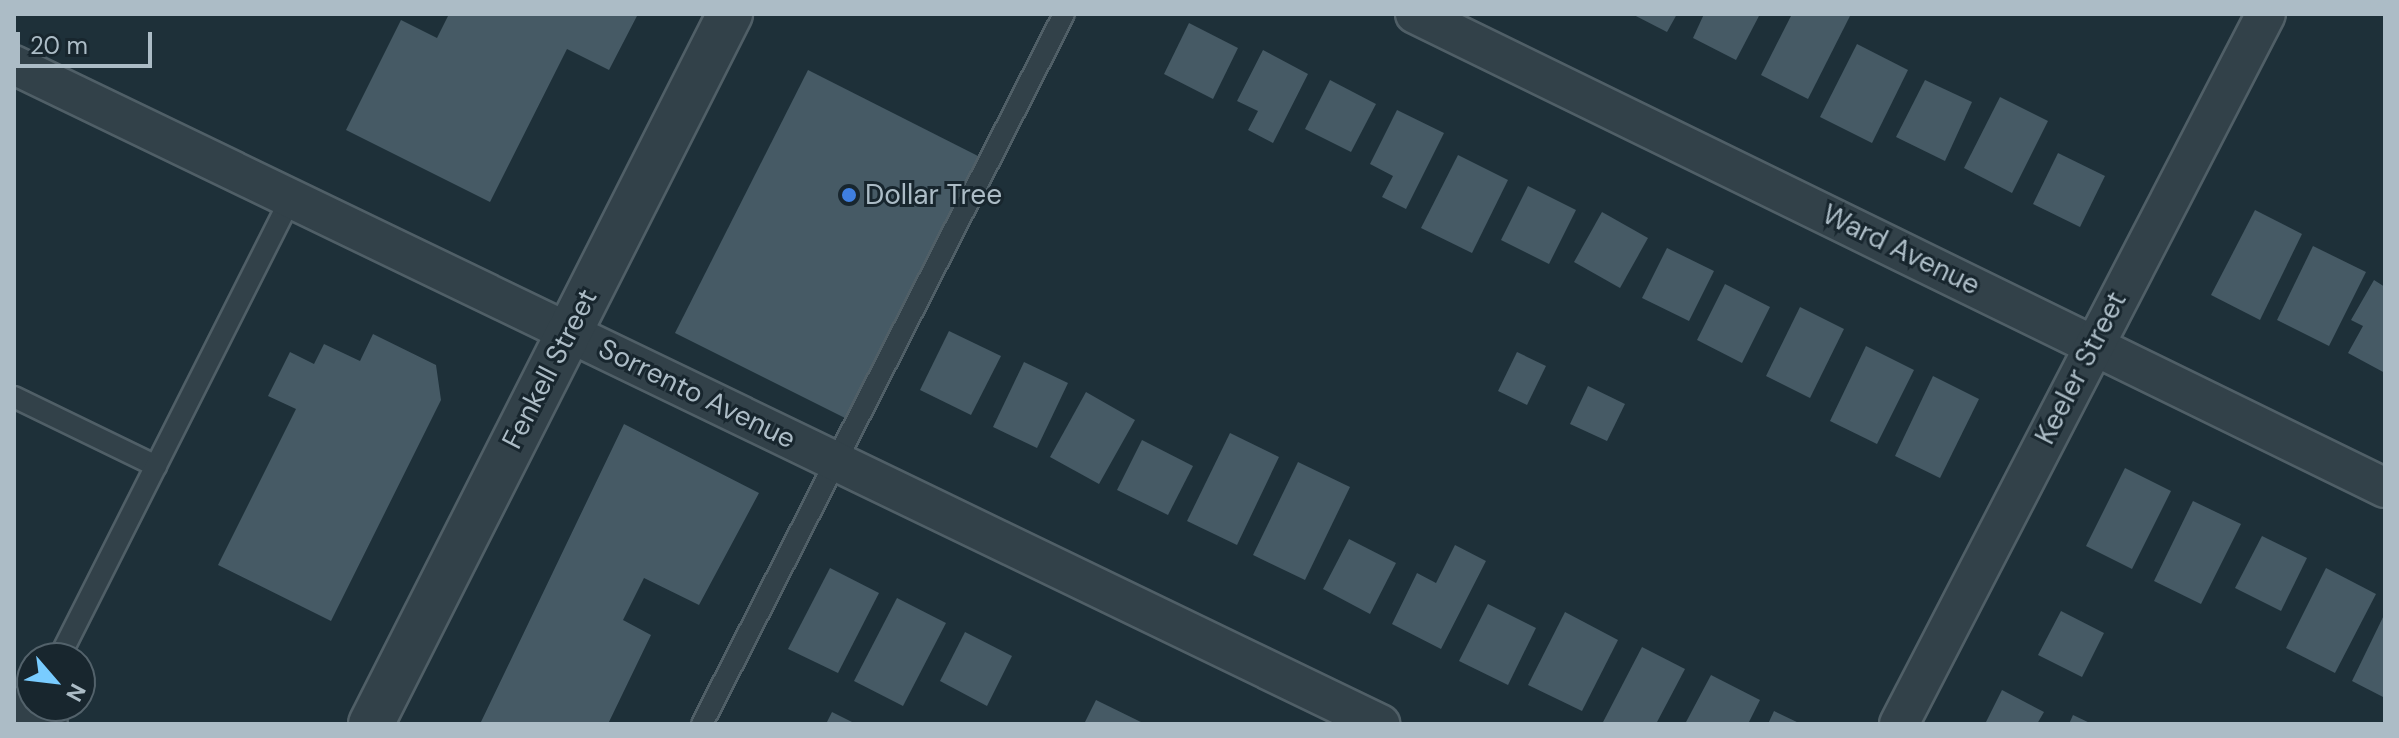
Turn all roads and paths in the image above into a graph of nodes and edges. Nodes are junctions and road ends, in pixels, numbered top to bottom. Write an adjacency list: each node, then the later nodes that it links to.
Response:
1 (730, 14): 7 (street, Fenkell Street)
2 (1064, 14): 10 (lane)
3 (1415, 14): 8 (street, Ward Avenue)
4 (2266, 14): 8 (street, Keeler Street)
5 (14, 65): 6 (street, Sorrento Avenue)
6 (291, 198): 7 (street, Sorrento Avenue); 11 (lane)
7 (569, 330): 10 (street, Sorrento Avenue); 14 (street, Fenkell Street)
8 (2093, 343): 12 (street, Ward Avenue); 17 (street, Keeler Street)
9 (14, 397): 11 (lane)
10 (837, 462): 15 (lane); 16 (street, Sorrento Avenue)
11 (156, 466): 13 (lane)
12 (2385, 488)
13 (67, 642)
14 (371, 724)
15 (702, 724)
16 (1380, 724)
17 (1899, 724)

